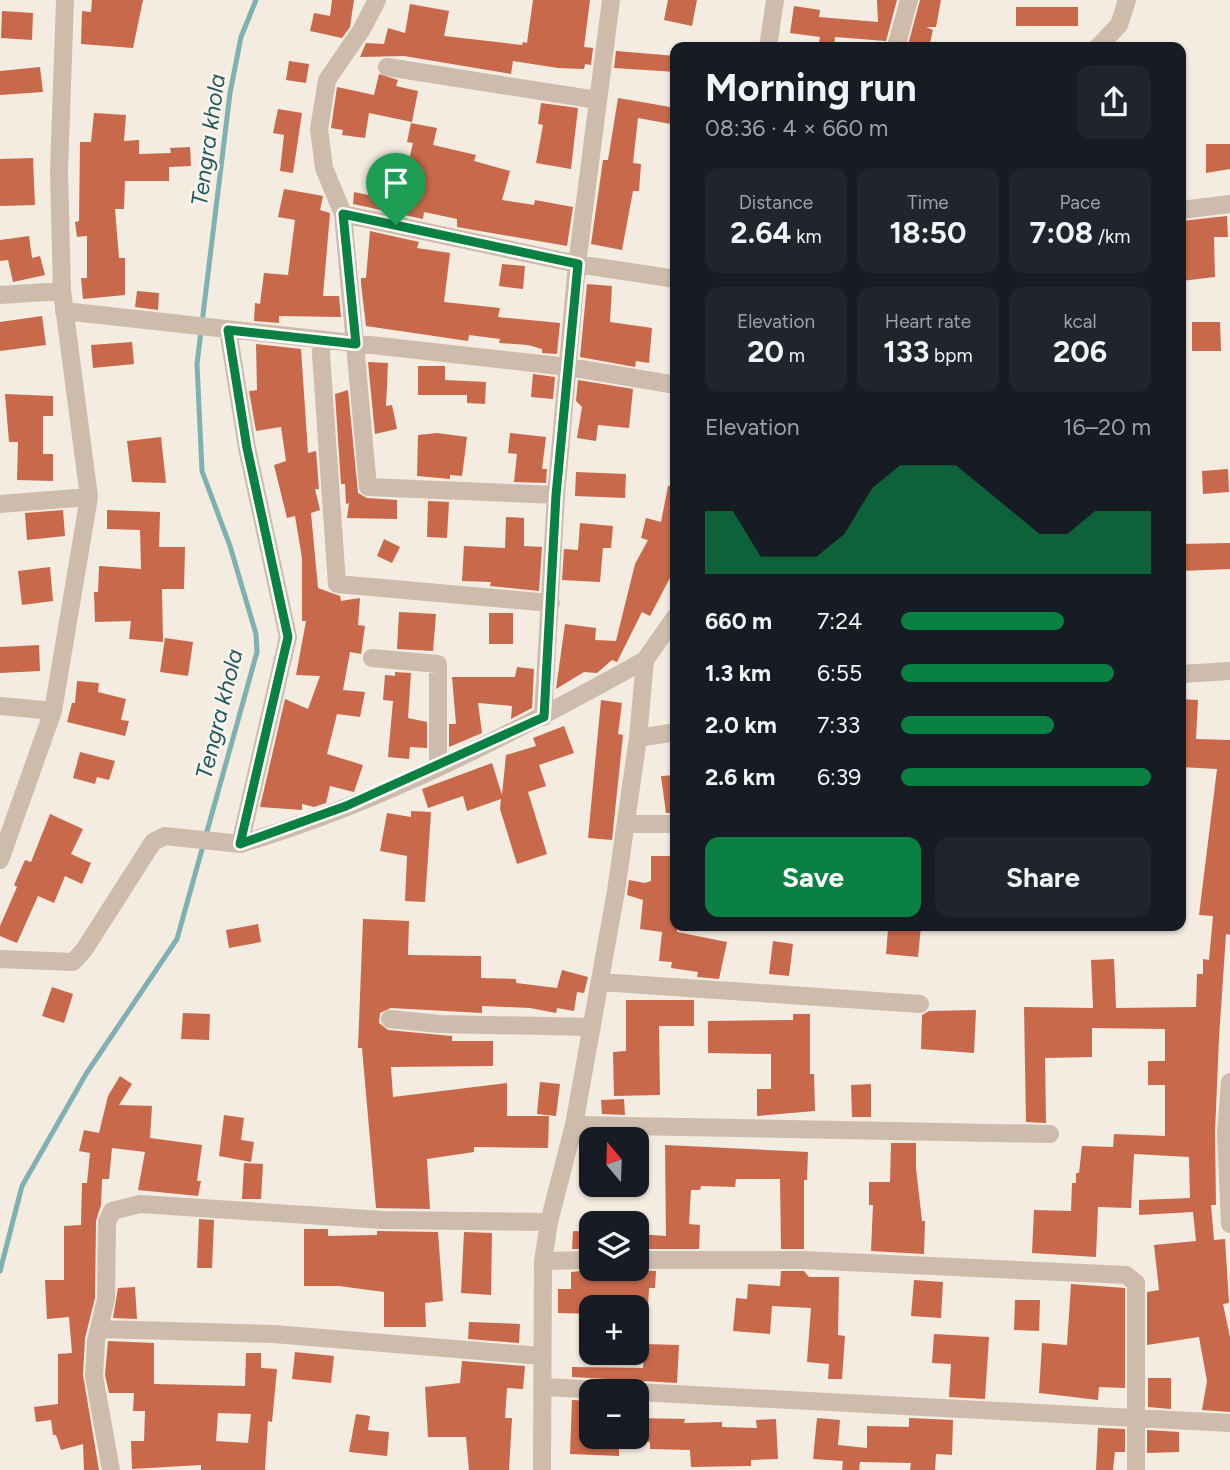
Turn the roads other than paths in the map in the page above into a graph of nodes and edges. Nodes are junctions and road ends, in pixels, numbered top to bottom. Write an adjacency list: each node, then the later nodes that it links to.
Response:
1 (65, 0): 17 (street)
2 (377, 0): 14 (street)
3 (611, 0): 11 (street)
4 (775, 0): 7 (street)
5 (909, 0): 8 (street)
6 (1127, 0): 9 (street)
7 (769, 42)
8 (897, 42)
9 (1103, 42)
10 (387, 67): 11 (street)
11 (597, 100): 15 (street)
12 (1230, 204): 13 (street)
13 (1186, 209)
14 (343, 214): 15 (street); 22 (street)
15 (578, 264): 16 (street); 23 (street)
16 (670, 278)
17 (62, 291): 18 (street); 19 (street)
18 (0, 295)
19 (64, 312): 20 (street); 26 (street)
20 (228, 330): 21 (street); 42 (street)
21 (320, 340): 22 (street); 28 (street)
22 (356, 344): 23 (street); 25 (street)
23 (569, 367): 24 (street); 25 (street)
24 (670, 383)
25 (556, 495): 28 (street)
26 (89, 497): 27 (street); 35 (street)
27 (0, 505)
28 (551, 603): 36 (street)
29 (670, 625): 31 (street)
30 (372, 658): 39 (street)
31 (645, 660): 36 (street); 38 (street)
32 (1230, 671): 33 (street)
33 (1186, 674)
34 (0, 706): 35 (street)
35 (53, 710): 43 (street)
36 (544, 717): 39 (street)
37 (670, 733): 38 (street)
38 (638, 738): 40 (street)
39 (438, 766): 42 (street)
40 (626, 824): 41 (street); 45 (street)
41 (670, 824)
42 (232, 844): 44 (street)
43 (0, 860)
44 (0, 959)
45 (600, 982): 46 (street); 48 (street)
46 (920, 1004)
47 (390, 1019): 48 (street)
48 (592, 1027): 50 (street)
49 (1230, 1082): 53 (street)
50 (574, 1125): 51 (street); 52 (street)
51 (1050, 1134)
52 (550, 1222): 56 (street); 57 (street)
53 (1230, 1224)
54 (579, 1260): 56 (street)
55 (649, 1260): 62 (street)
56 (544, 1261): 58 (street)
57 (100, 1329): 58 (street); 64 (street)
58 (541, 1356): 59 (street)
59 (543, 1387): 60 (street); 65 (street)
60 (579, 1389)
61 (649, 1393): 62 (street)
62 (1135, 1415): 63 (street); 66 (street)
63 (1230, 1423)
64 (111, 1470)
65 (542, 1470)
66 (1136, 1470)

